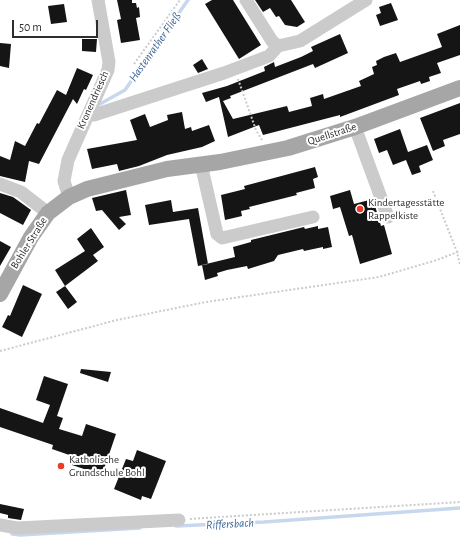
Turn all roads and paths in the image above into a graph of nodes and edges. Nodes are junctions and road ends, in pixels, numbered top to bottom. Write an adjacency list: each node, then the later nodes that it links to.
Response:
1 (98, 0): 9 (street, Kronendriesch)
2 (180, 0): 6 (path)
3 (246, 0): 5 (street)
4 (366, 0): 5 (street)
5 (278, 46): 7 (street)
6 (134, 64)
7 (234, 69): 9 (street); 11 (path)
8 (460, 88): 10 (main road, Quellstraße)
9 (88, 115): 15 (street, Kronendriesch)
10 (355, 127): 11 (main road, Quellstraße); 18 (street)
11 (270, 152): 12 (main road, Quellstraße)
12 (201, 164): 15 (main road, Quellstraße); 17 (street)
13 (0, 184): 16 (street)
14 (433, 191): 19 (path)
15 (69, 197): 16 (main road, Quellstraße)
16 (48, 213): 21 (main road, Bohler Straße)
17 (313, 217)
18 (388, 217)
19 (459, 251): 20 (path); 22 (path)
20 (460, 265)
21 (0, 294)
22 (0, 351)
23 (460, 502): 24 (path)
24 (179, 520): 25 (street)
25 (0, 525)

